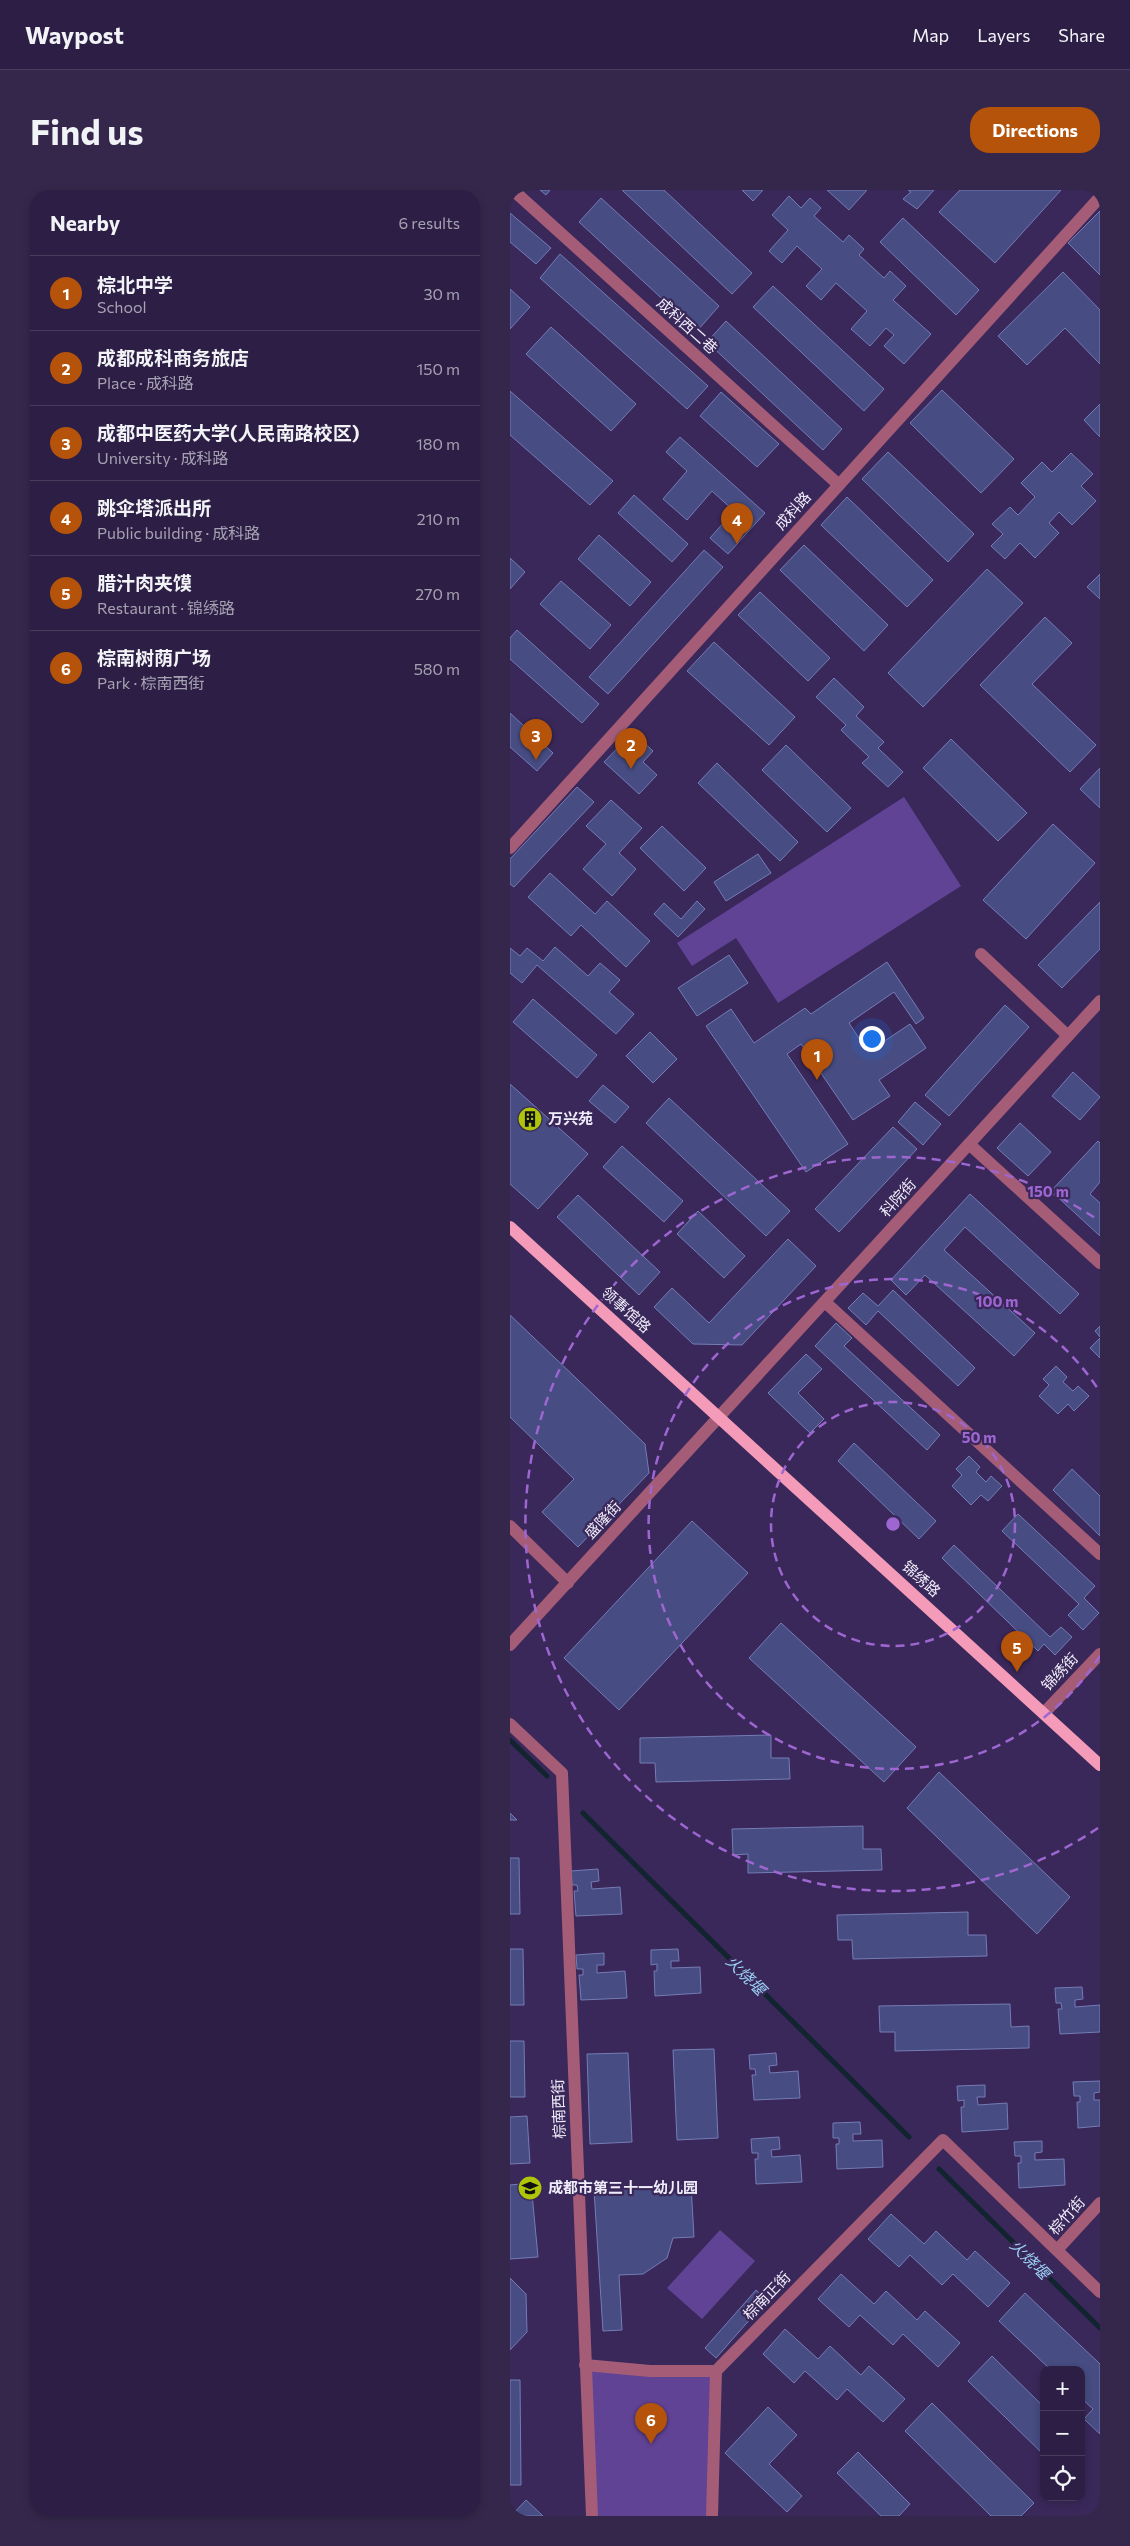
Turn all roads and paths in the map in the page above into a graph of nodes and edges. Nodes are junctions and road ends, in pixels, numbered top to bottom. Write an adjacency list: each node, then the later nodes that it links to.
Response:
1 (513, 190): 3 (street, 成科西二巷)
2 (1100, 196): 3 (street, 成科路)
3 (839, 485): 4 (street, 成科路)
4 (510, 848)
5 (981, 954): 7 (street)
6 (1100, 1001): 7 (street, 科院街)
7 (1068, 1036): 8 (street, 科院街)
8 (969, 1144): 10 (street); 11 (street, 科院街)
9 (510, 1227): 12 (main road, 领事馆路)
10 (1100, 1263)
11 (825, 1302): 12 (street, 科院街); 14 (street)
12 (720, 1416): 15 (street, 盛隆街); 18 (main road, 锦绣路)
13 (510, 1526): 15 (street)
14 (1100, 1554)
15 (568, 1583): 16 (street, 盛隆街)
16 (510, 1645)
17 (1100, 1654): 18 (street, 锦绣街)
18 (1044, 1713): 20 (main road, 锦绣路)
19 (510, 1724): 24 (street, 棕南西街)
20 (1100, 1765)
21 (1100, 2203): 22 (street, 棕竹街)
22 (1057, 2250): 23 (street); 25 (street, 棕南正街)
23 (1100, 2292)
24 (585, 2365): 25 (street); 26 (street, 棕南西街)
25 (716, 2371): 27 (street)
26 (592, 2516)
27 (712, 2516)

